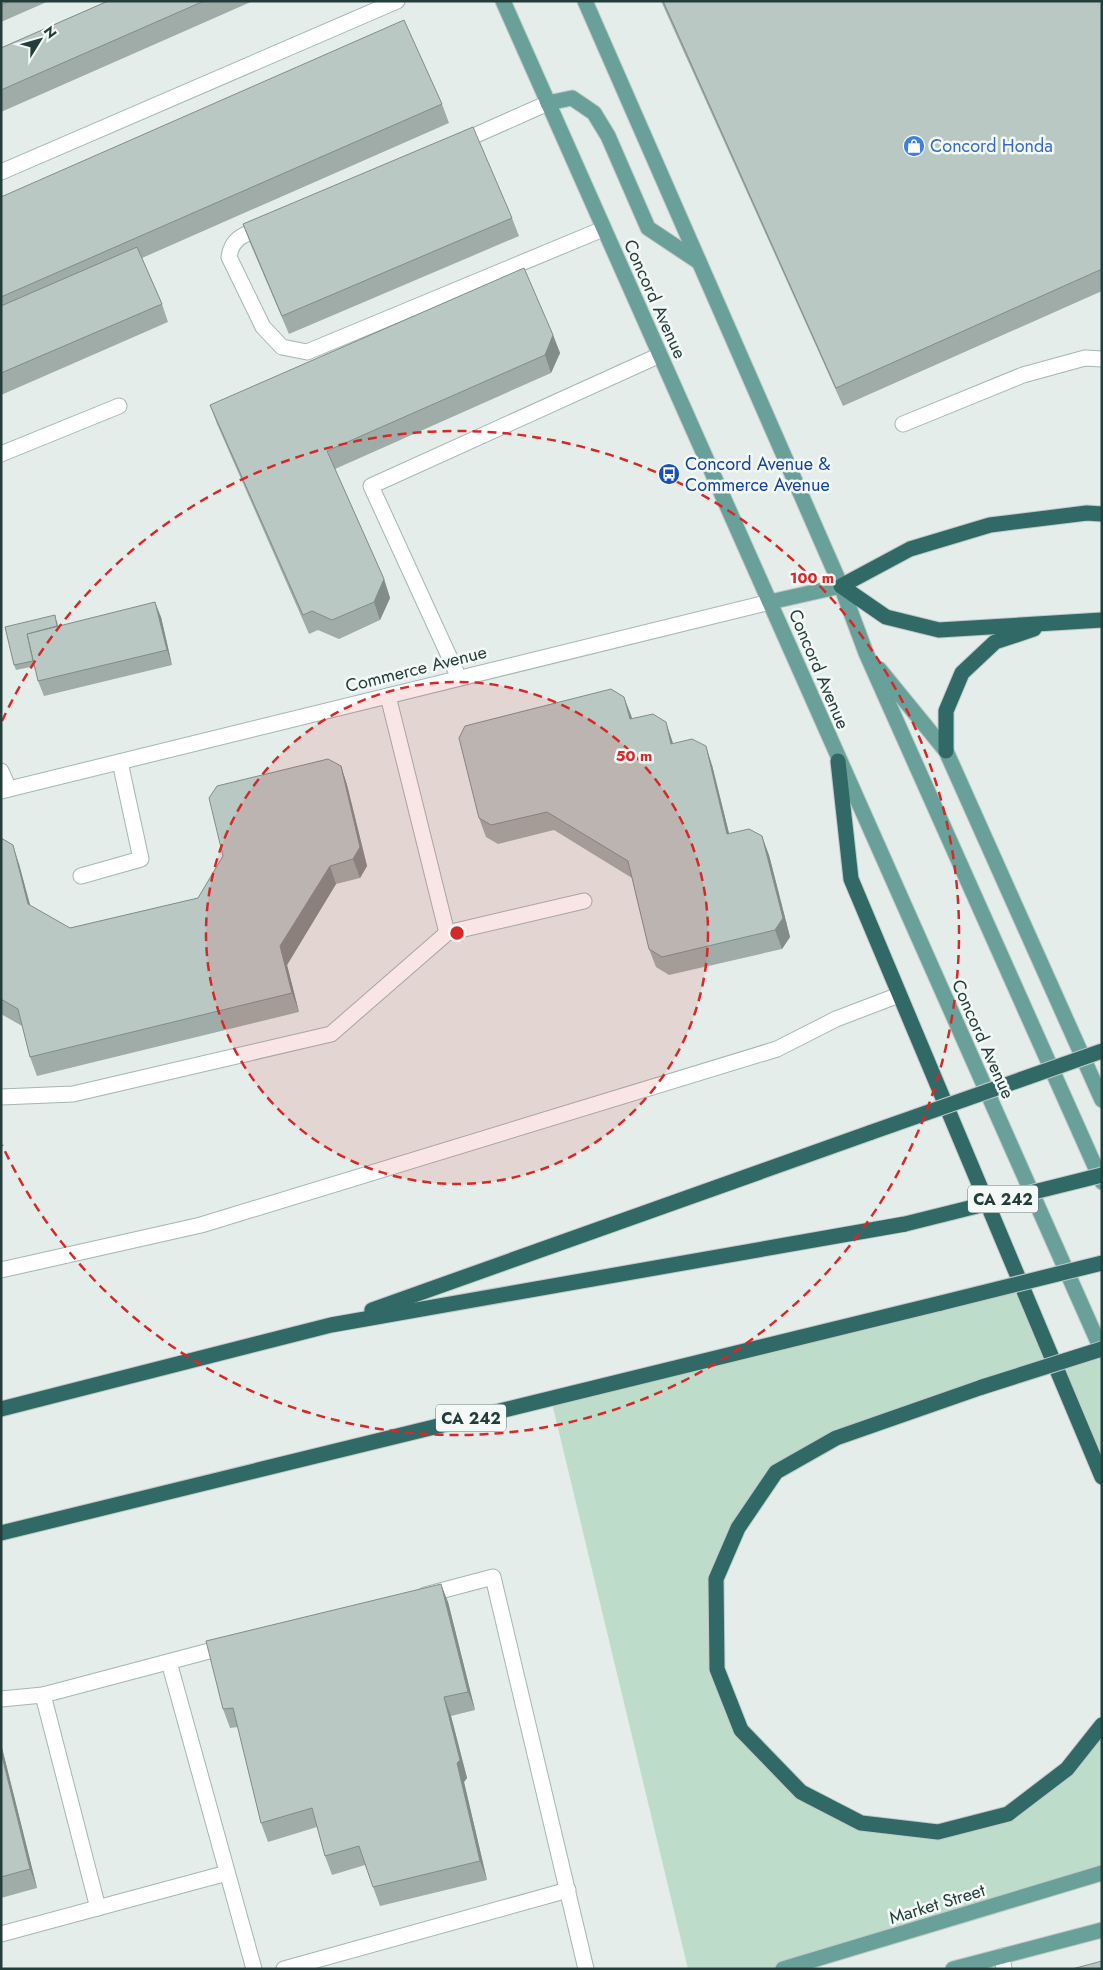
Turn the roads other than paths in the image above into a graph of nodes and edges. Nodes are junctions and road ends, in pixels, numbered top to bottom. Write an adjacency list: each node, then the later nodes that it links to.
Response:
1 (397, 1): 6 (street)
2 (503, 1): 4 (main road, Concord Avenue)
3 (585, 1): 9 (main road)
4 (548, 103): 5 (street); 8 (main road, Concord Avenue); 9 (main road)
5 (448, 147)
6 (1, 172)
7 (274, 222): 8 (street)
8 (603, 229): 10 (main road, Concord Avenue)
9 (699, 262): 16 (main road)
10 (660, 355): 17 (main road, Concord Avenue); 21 (street)
11 (1102, 359): 13 (street)
12 (119, 406): 14 (street)
13 (903, 424)
14 (1, 454)
15 (1102, 514): 16 (highway)
16 (841, 586): 17 (main road, Commerce Avenue); 19 (highway); 20 (main road)
17 (770, 602): 21 (street, Commerce Avenue); 24 (main road, Concord Avenue)
18 (1102, 620): 19 (highway)
19 (1052, 623): 23 (highway)
20 (866, 654): 23 (main road); 36 (main road)
21 (459, 678): 22 (street, Commerce Avenue)
22 (388, 696): 25 (street, Commerce Avenue); 30 (street)
23 (946, 751): 34 (main road)
24 (838, 761): 31 (highway); 40 (main road, Concord Avenue)
25 (120, 762): 27 (street, Commerce Avenue); 28 (street)
26 (1, 771): 27 (street)
27 (5, 790)
28 (81, 876)
29 (584, 901): 30 (street)
30 (447, 934): 33 (street)
31 (899, 995): 38 (street); 42 (highway)
32 (1102, 1051): 39 (highway, bridge)
33 (1, 1097)
34 (1102, 1100)
35 (1102, 1175): 39 (highway, CA 242, bridge)
36 (1102, 1182)
37 (1102, 1263): 43 (highway, CA 242, bridge)
38 (1, 1270)
39 (331, 1325): 41 (highway, CA 242)
40 (1102, 1350): 49 (highway, bridge)
41 (1, 1410)
42 (1102, 1477)
43 (1, 1533)
44 (407, 1600): 52 (street)
45 (245, 1642): 46 (street)
46 (168, 1662): 47 (street); 50 (street)
47 (43, 1695): 48 (street); 53 (street)
48 (1, 1699)
49 (1102, 1725)
50 (227, 1873): 53 (street); 57 (street)
51 (1102, 1874): 60 (main road, Market Street)
52 (568, 1890): 58 (street); 59 (street)
53 (98, 1908): 55 (street)
54 (1102, 1930): 56 (main road)
55 (1, 1934)
56 (1003, 1962): 61 (main road)
57 (254, 1969)
58 (285, 1969)
59 (586, 1969)
60 (783, 1969)
61 (953, 1969)

